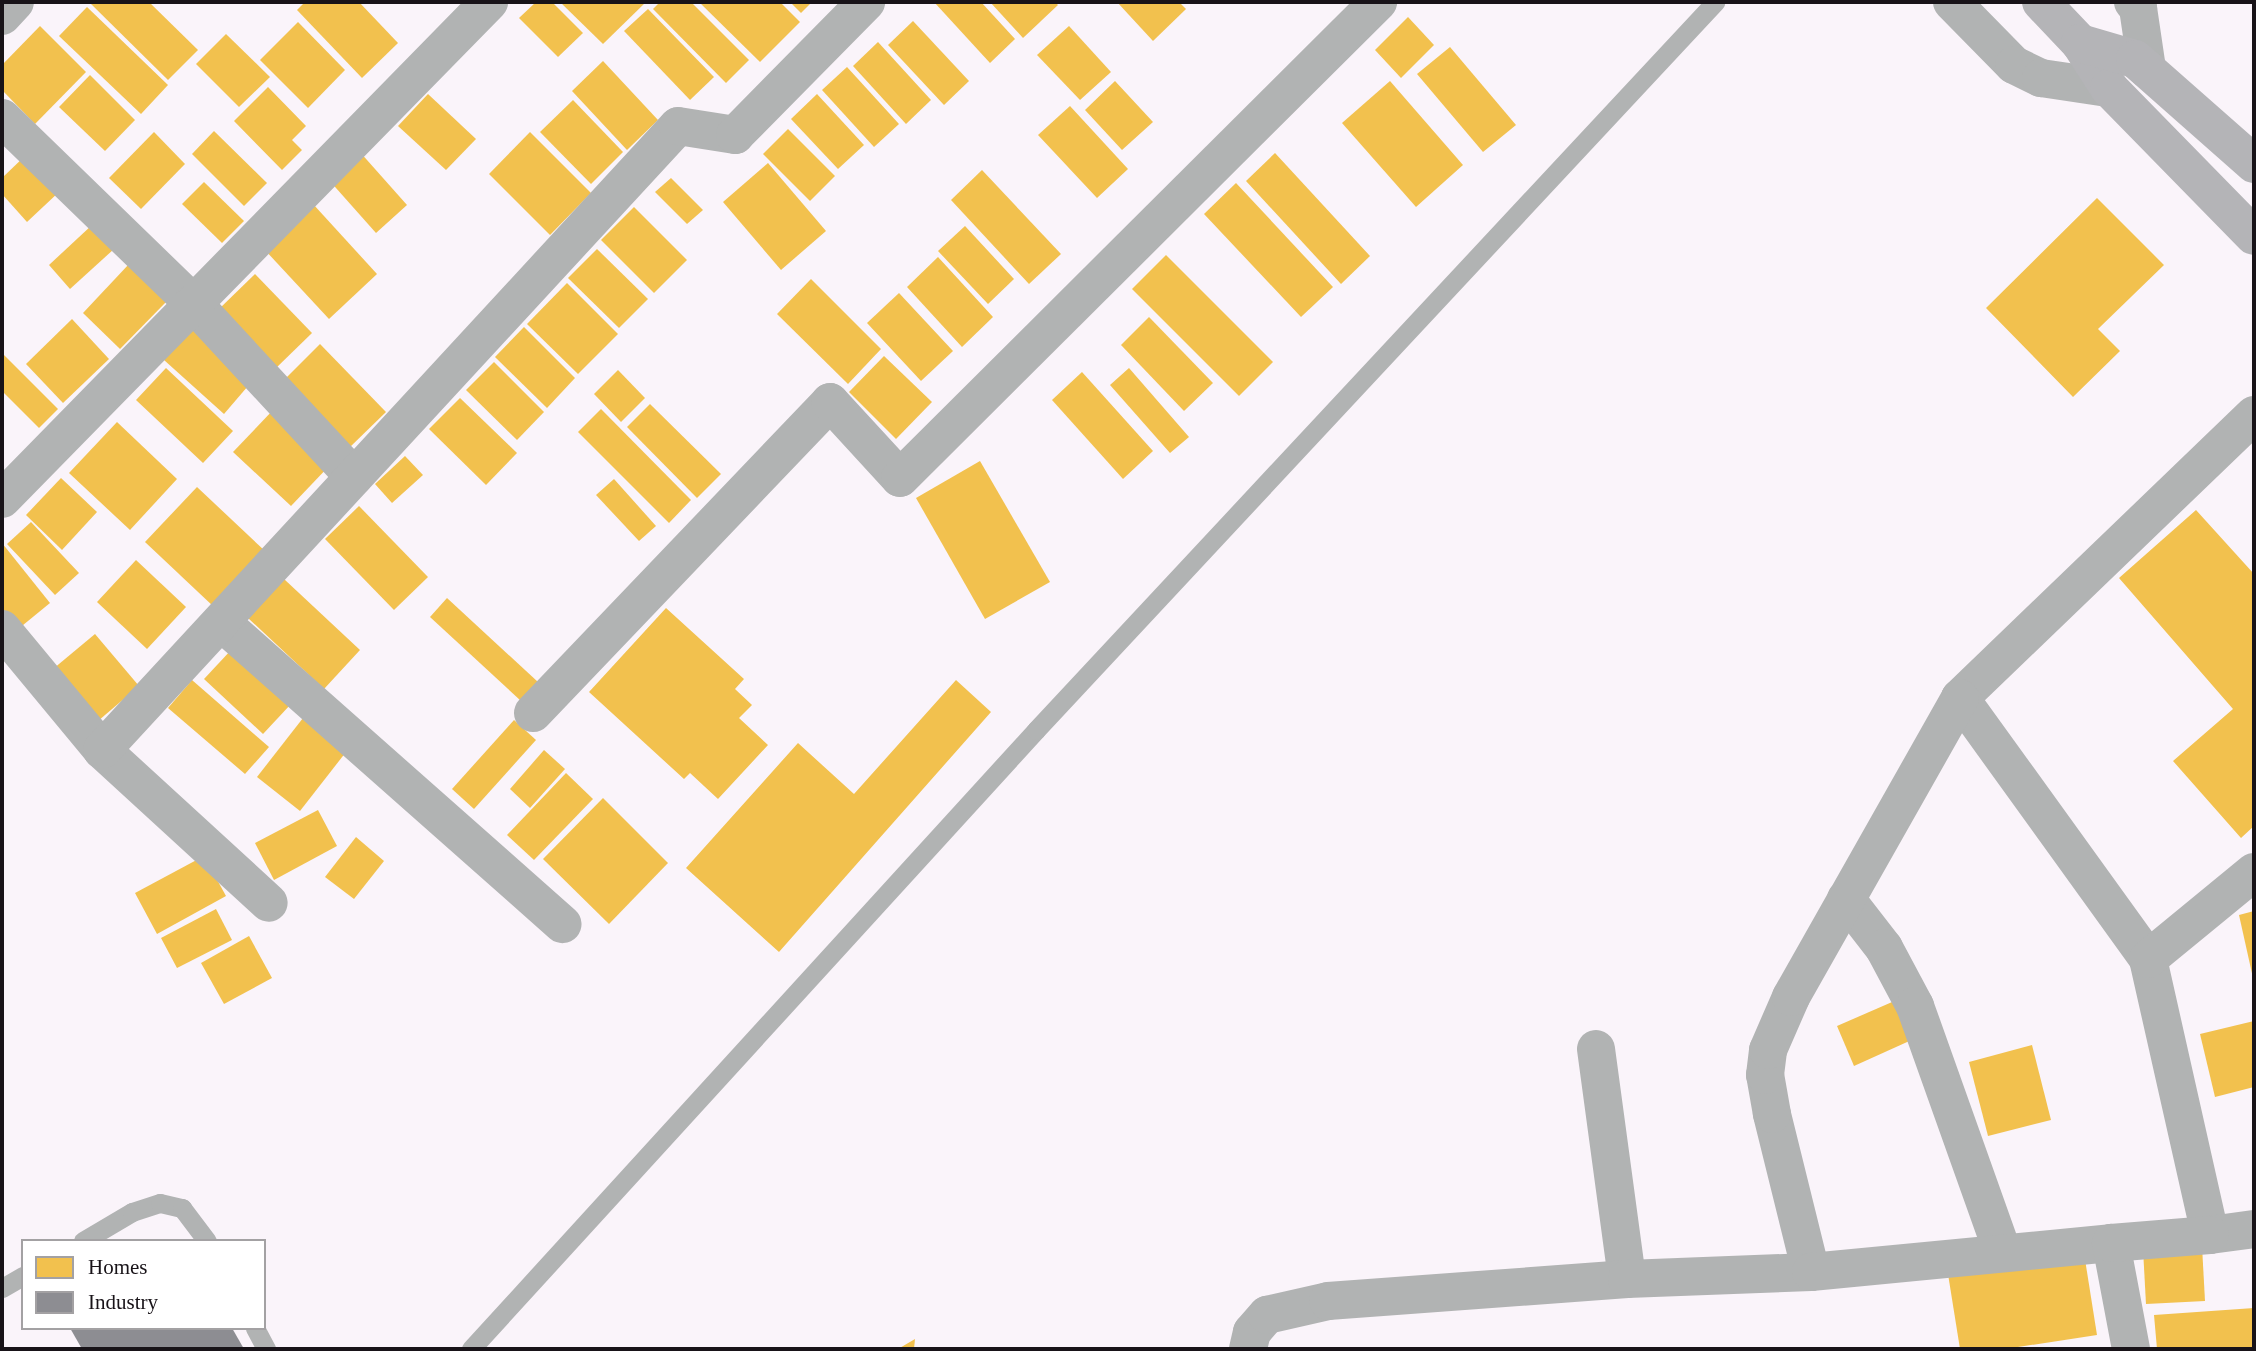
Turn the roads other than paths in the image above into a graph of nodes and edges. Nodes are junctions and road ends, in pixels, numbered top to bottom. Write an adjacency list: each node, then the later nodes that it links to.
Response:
1 (15, 2): 9 (street)
2 (489, 2): 16 (street)
3 (866, 2): 18 (street)
4 (1378, 2): 23 (street)
5 (1715, 2): 43 (lane)
6 (1952, 2): 12 (street)
7 (2041, 2): 10 (main road)
8 (2138, 4): 11 (street)
9 (2, 16)
10 (2075, 38): 11 (main road); 12 (main road)
11 (2147, 69): 14 (main road)
12 (2109, 88): 15 (main road)
13 (2, 118): 16 (street)
14 (2254, 164)
15 (2254, 236)
16 (193, 303): 18 (street); 19 (street)
17 (2254, 415): 22 (street)
18 (354, 477): 20 (street)
19 (2, 499)
20 (221, 622): 24 (street); 28 (street)
21 (2, 629): 24 (street)
22 (1960, 698): 26 (street); 29 (street)
23 (533, 713)
24 (102, 750): 27 (street)
25 (2254, 872): 29 (street)
26 (1846, 899): 36 (street); 37 (street)
27 (269, 903)
28 (562, 924)
29 (2148, 959): 32 (street)
30 (1596, 1049): 39 (street)
31 (2254, 1229): 32 (street)
32 (2210, 1235): 35 (street)
33 (86, 1239): 34 (lane)
34 (205, 1239)
35 (2111, 1242): 36 (street); 45 (street)
36 (2003, 1253): 37 (street)
37 (1811, 1272): 39 (street)
38 (21, 1277): 40 (lane)
39 (1627, 1279): 44 (street)
40 (2, 1288)
41 (256, 1330): 42 (lane)
42 (267, 1349)
43 (471, 1349)
44 (1248, 1349)
45 (2131, 1349)

